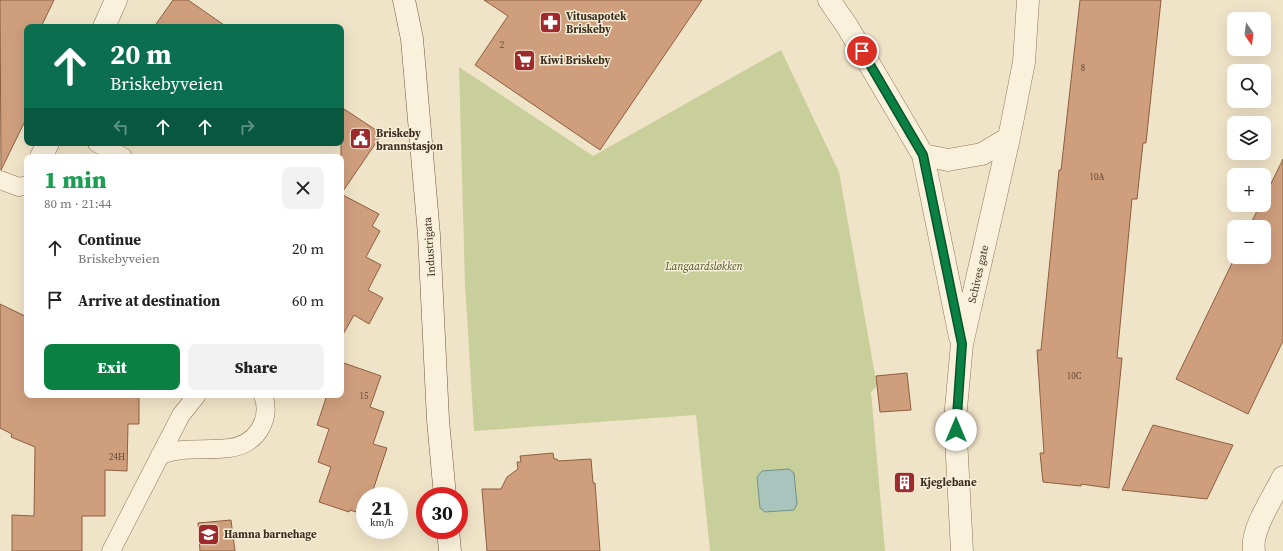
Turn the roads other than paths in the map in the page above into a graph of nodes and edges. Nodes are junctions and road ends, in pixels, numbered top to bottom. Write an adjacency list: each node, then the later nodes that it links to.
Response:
1 (116, 0): 5 (street)
2 (404, 0): 17 (street, Industrigata)
3 (829, 0): 9 (street)
4 (1028, 0): 6 (street, Schives gate)
5 (105, 24)
6 (1009, 138): 9 (street); 12 (street, Schives gate)
7 (103, 146): 8 (lane)
8 (117, 154)
9 (923, 155): 12 (street)
10 (0, 180): 11 (lane)
11 (24, 186)
12 (962, 344): 21 (street, Schives gate)
13 (195, 398): 15 (lane)
14 (264, 398): 15 (lane)
15 (160, 455): 19 (lane)
16 (1283, 478): 22 (street)
17 (444, 487)
18 (449, 539): 20 (street)
19 (111, 551)
20 (450, 551)
21 (962, 551)
22 (1254, 551)

